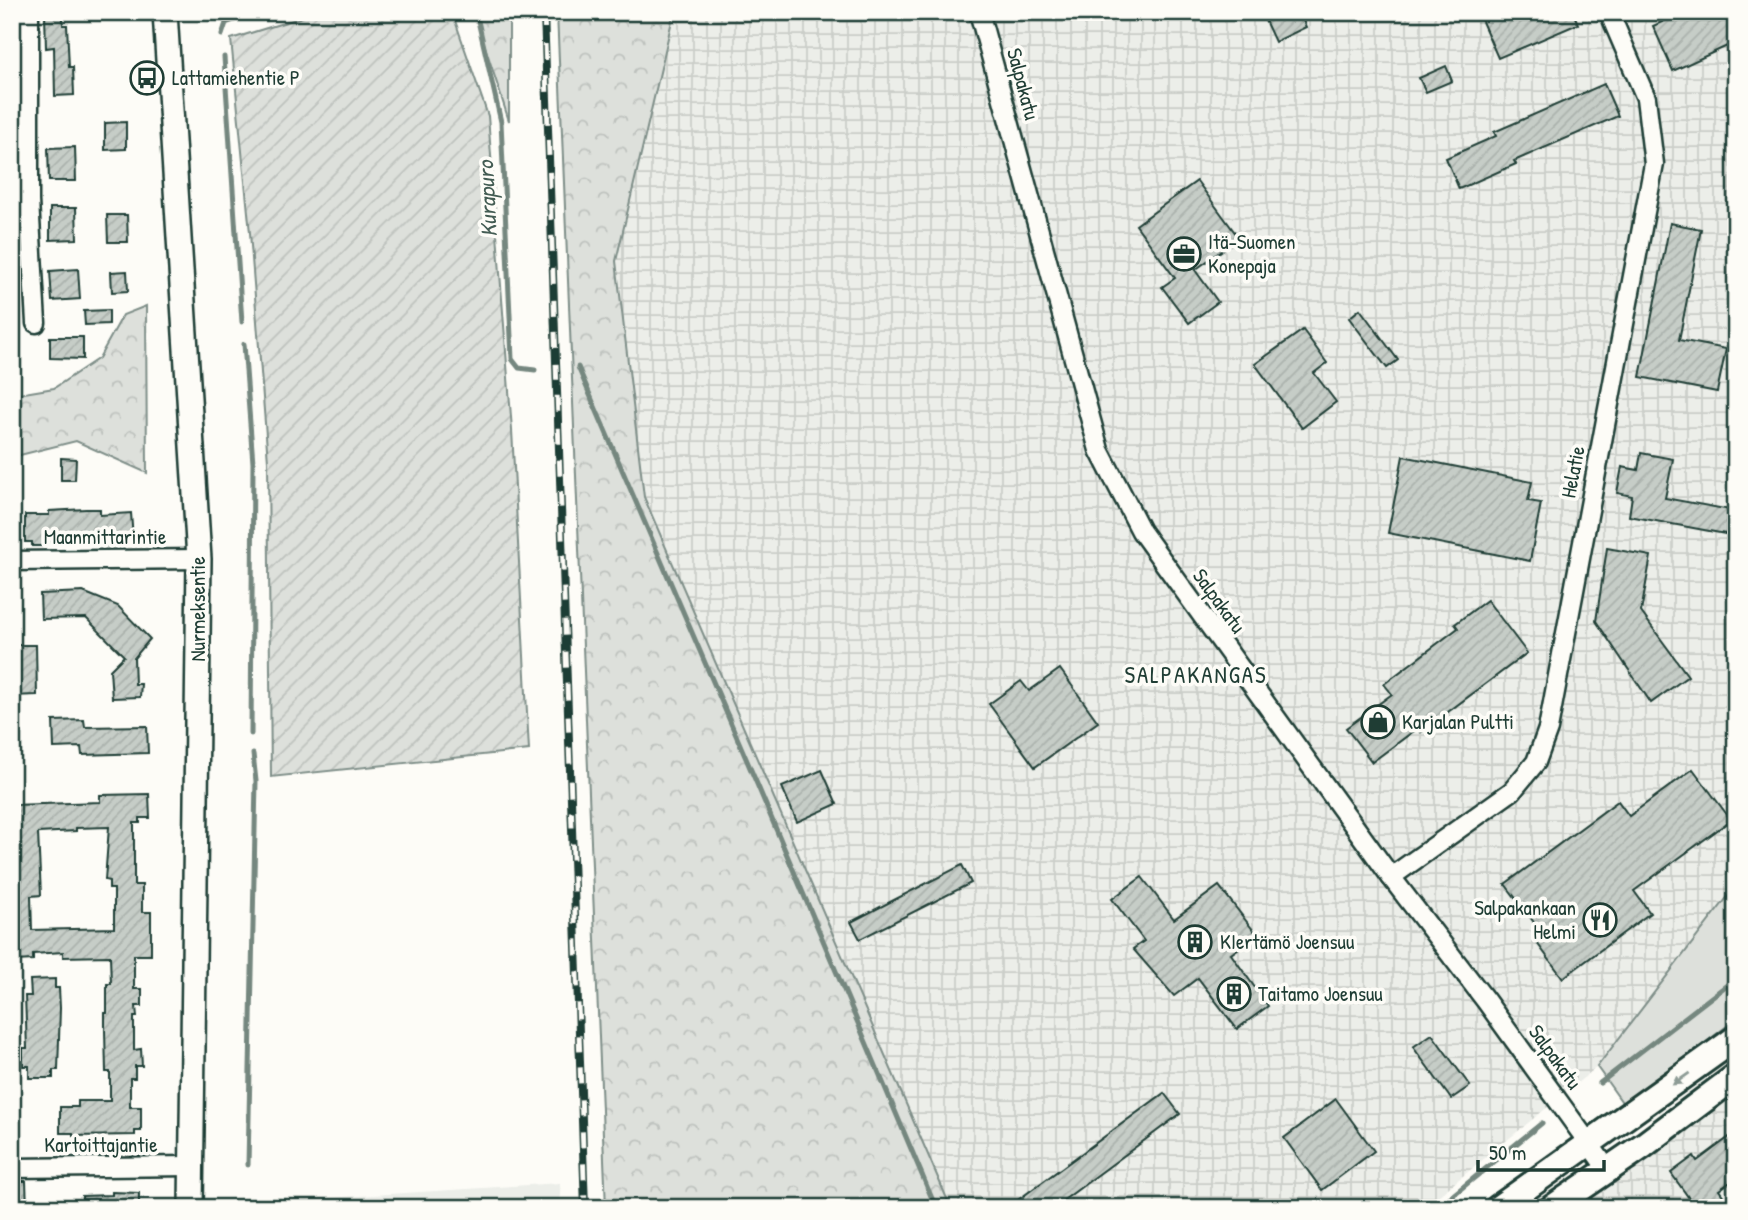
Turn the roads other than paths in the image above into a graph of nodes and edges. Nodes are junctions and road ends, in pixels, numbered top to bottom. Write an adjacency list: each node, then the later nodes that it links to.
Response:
1 (29, 12): 5 (street)
2 (165, 12): 7 (street, Nurmeksentie)
3 (979, 12): 9 (street, Salpakatu)
4 (1609, 12): 9 (street, Helatie)
5 (21, 202): 6 (street)
6 (36, 323)
7 (199, 559): 8 (street, Maanmittarintie); 13 (street, Nurmeksentie)
8 (12, 561)
9 (1391, 877): 12 (street, Salpakatu)
10 (1736, 1038): 12 (main road, one-way to 12)
11 (1736, 1076): 15 (main road)
12 (1590, 1143): 15 (street, Salpakatu); 17 (main road)
13 (191, 1166): 14 (street, Kartoittajantie); 16 (street, Nurmeksentie)
14 (12, 1168)
15 (1608, 1170): 18 (main road)
16 (191, 1208)
17 (1498, 1208)
18 (1552, 1208)

